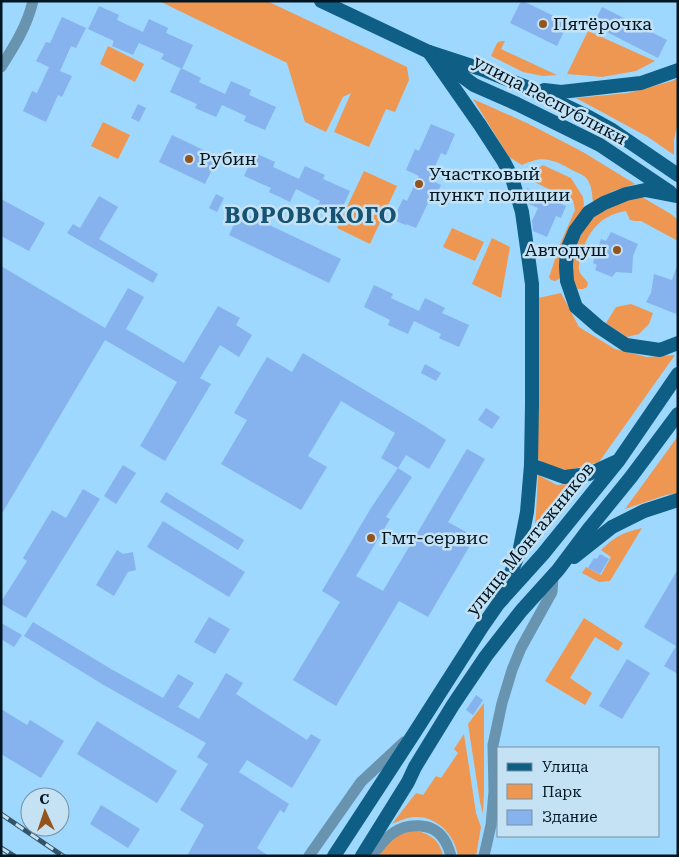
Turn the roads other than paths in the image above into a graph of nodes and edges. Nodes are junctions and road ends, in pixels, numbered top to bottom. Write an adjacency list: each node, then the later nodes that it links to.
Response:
1 (33, 1): 4 (street)
2 (321, 1): 3 (main road, улица Республики)
3 (429, 52): 6 (main road, улица Республики); 8 (main road, улица Республики); 13 (main road)
4 (1, 67)
5 (678, 70): 6 (main road)
6 (529, 88): 7 (main road, улица Республики)
7 (678, 175)
8 (677, 197): 9 (main road)
9 (678, 343)
10 (678, 374): 12 (main road, улица Монтажников)
11 (678, 414): 15 (main road)
12 (619, 460): 13 (main road); 16 (main road, улица Монтажников)
13 (531, 465): 16 (main road)
14 (678, 500): 15 (main road)
15 (556, 573): 20 (main road); 23 (street)
16 (498, 604): 17 (main road, улица Монтажников)
17 (415, 732): 18 (street); 19 (main road, улица Монтажников)
18 (308, 856)
19 (334, 856)
20 (362, 856)
21 (371, 856): 22 (street)
22 (451, 856)
23 (484, 856)

